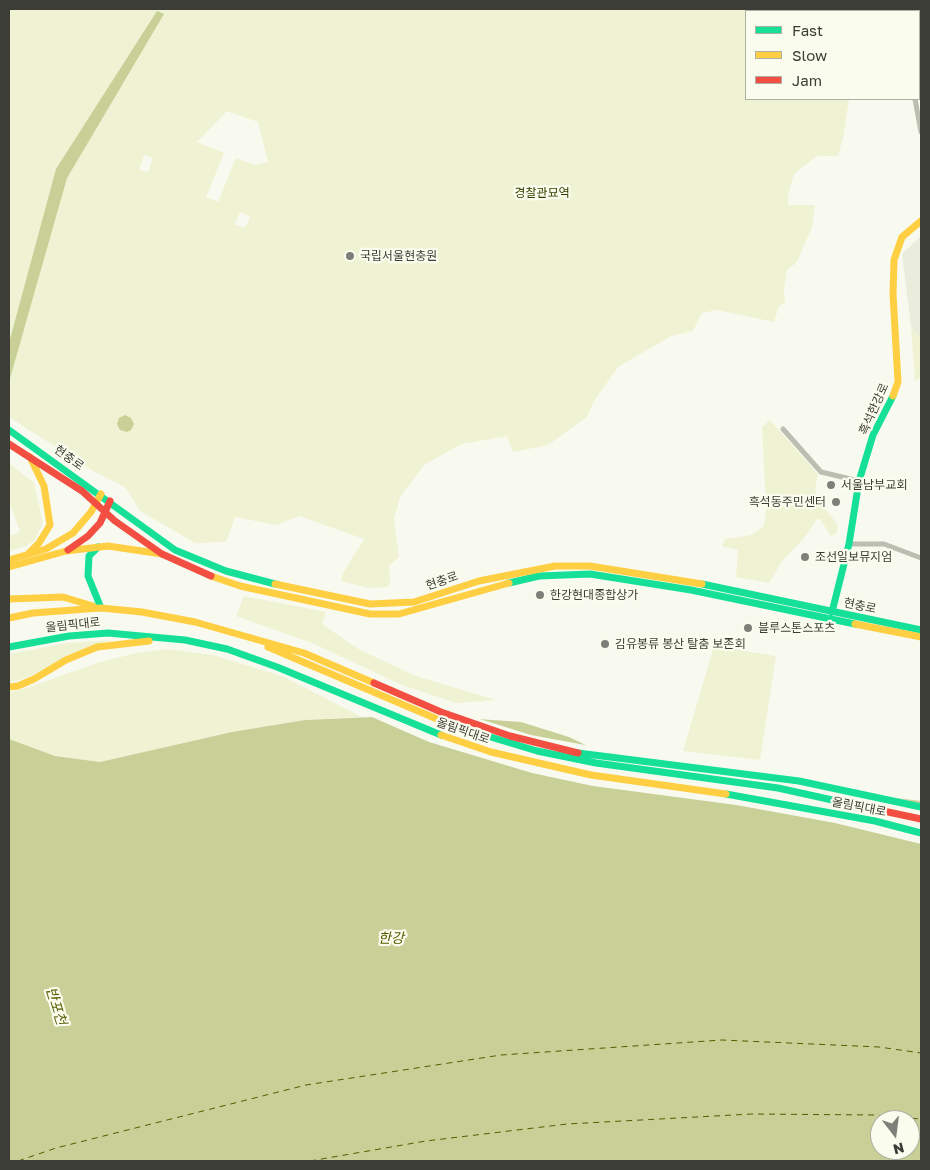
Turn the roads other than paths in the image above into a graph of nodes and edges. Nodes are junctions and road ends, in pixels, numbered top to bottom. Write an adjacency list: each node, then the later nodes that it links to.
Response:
1 (914, 100): 2 (street)
2 (921, 132)
3 (921, 221): 8 (main road, 흑석한강로)
4 (783, 429): 8 (street)
5 (9, 430): 9 (main road, 현충로)
6 (9, 444): 7 (main road, 현충로)
7 (30, 457): 11 (main road, 현충로); 16 (main road)
8 (859, 481): 13 (main road, 흑석한강로)
9 (100, 494): 10 (main road, 현충로); 11 (main road)
10 (110, 501): 12 (main road); 23 (main road, 현충로)
11 (96, 504): 12 (main road, 현충로); 16 (main road)
12 (106, 514): 15 (main road); 17 (main road, 현충로)
13 (849, 544): 18 (street); 23 (main road, 흑석한강로)
14 (98, 547): 15 (main road); 17 (main road); 22 (main road)
15 (66, 551): 20 (main road)
16 (28, 554): 19 (main road)
17 (162, 554): 25 (main road, 현충로)
18 (921, 558)
19 (9, 560)
20 (9, 567)
21 (9, 599): 22 (main road)
22 (101, 608): 24 (main road, 올림픽대로); 26 (main road, 올림픽대로)
23 (832, 612): 25 (main road, 현충로)
24 (9, 616)
25 (921, 630)
26 (235, 632): 30 (main road, 올림픽대로); 31 (main road, 올림픽대로)
27 (185, 640): 28 (main road, 올림픽대로); 29 (main road); 32 (main road, 올림픽대로)
28 (9, 647)
29 (9, 687)
30 (921, 808)
31 (921, 819)
32 (921, 833)

